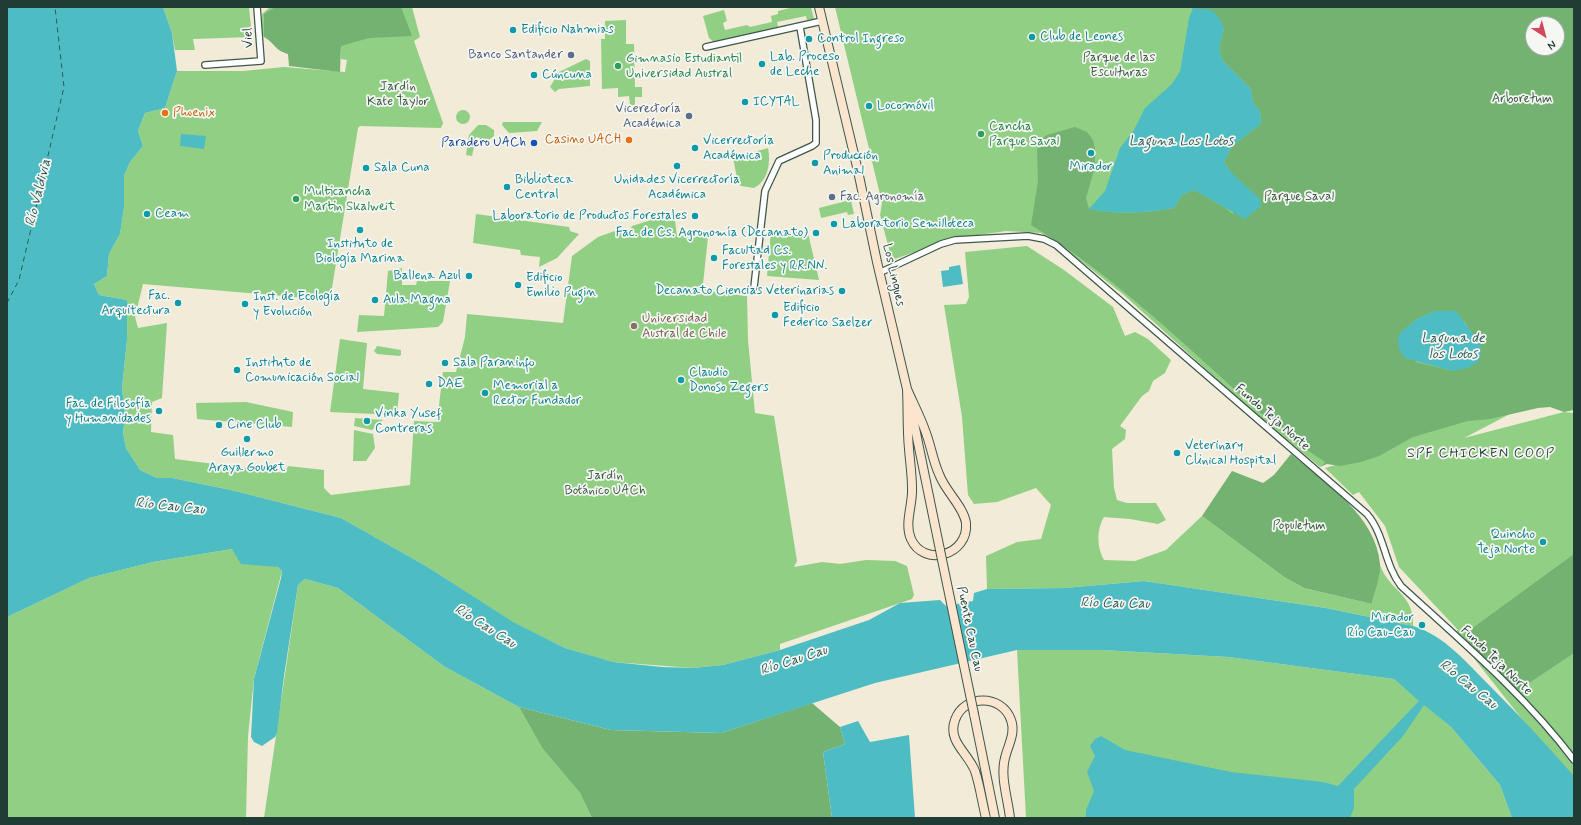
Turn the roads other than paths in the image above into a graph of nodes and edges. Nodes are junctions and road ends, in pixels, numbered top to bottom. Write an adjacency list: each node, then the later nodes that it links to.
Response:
1 (257, 7): 6 (street, Viel)
2 (819, 7): 3 (main road, Los Lingues)
3 (822, 21): 4 (street); 7 (main road, Los Lingues)
4 (800, 27): 5 (street); 8 (street)
5 (706, 47)
6 (206, 65)
7 (879, 273): 9 (main road, Los Lingues); 11 (street, Fundo Teja Norte)
8 (754, 287)
9 (907, 389): 9 (main road); 10 (main road, Los Lingues)
10 (940, 550): 13 (main road, Puente Cau Cau, bridge)
11 (1574, 760)
12 (986, 818): 14 (main road)
13 (995, 818)
14 (1010, 818)

